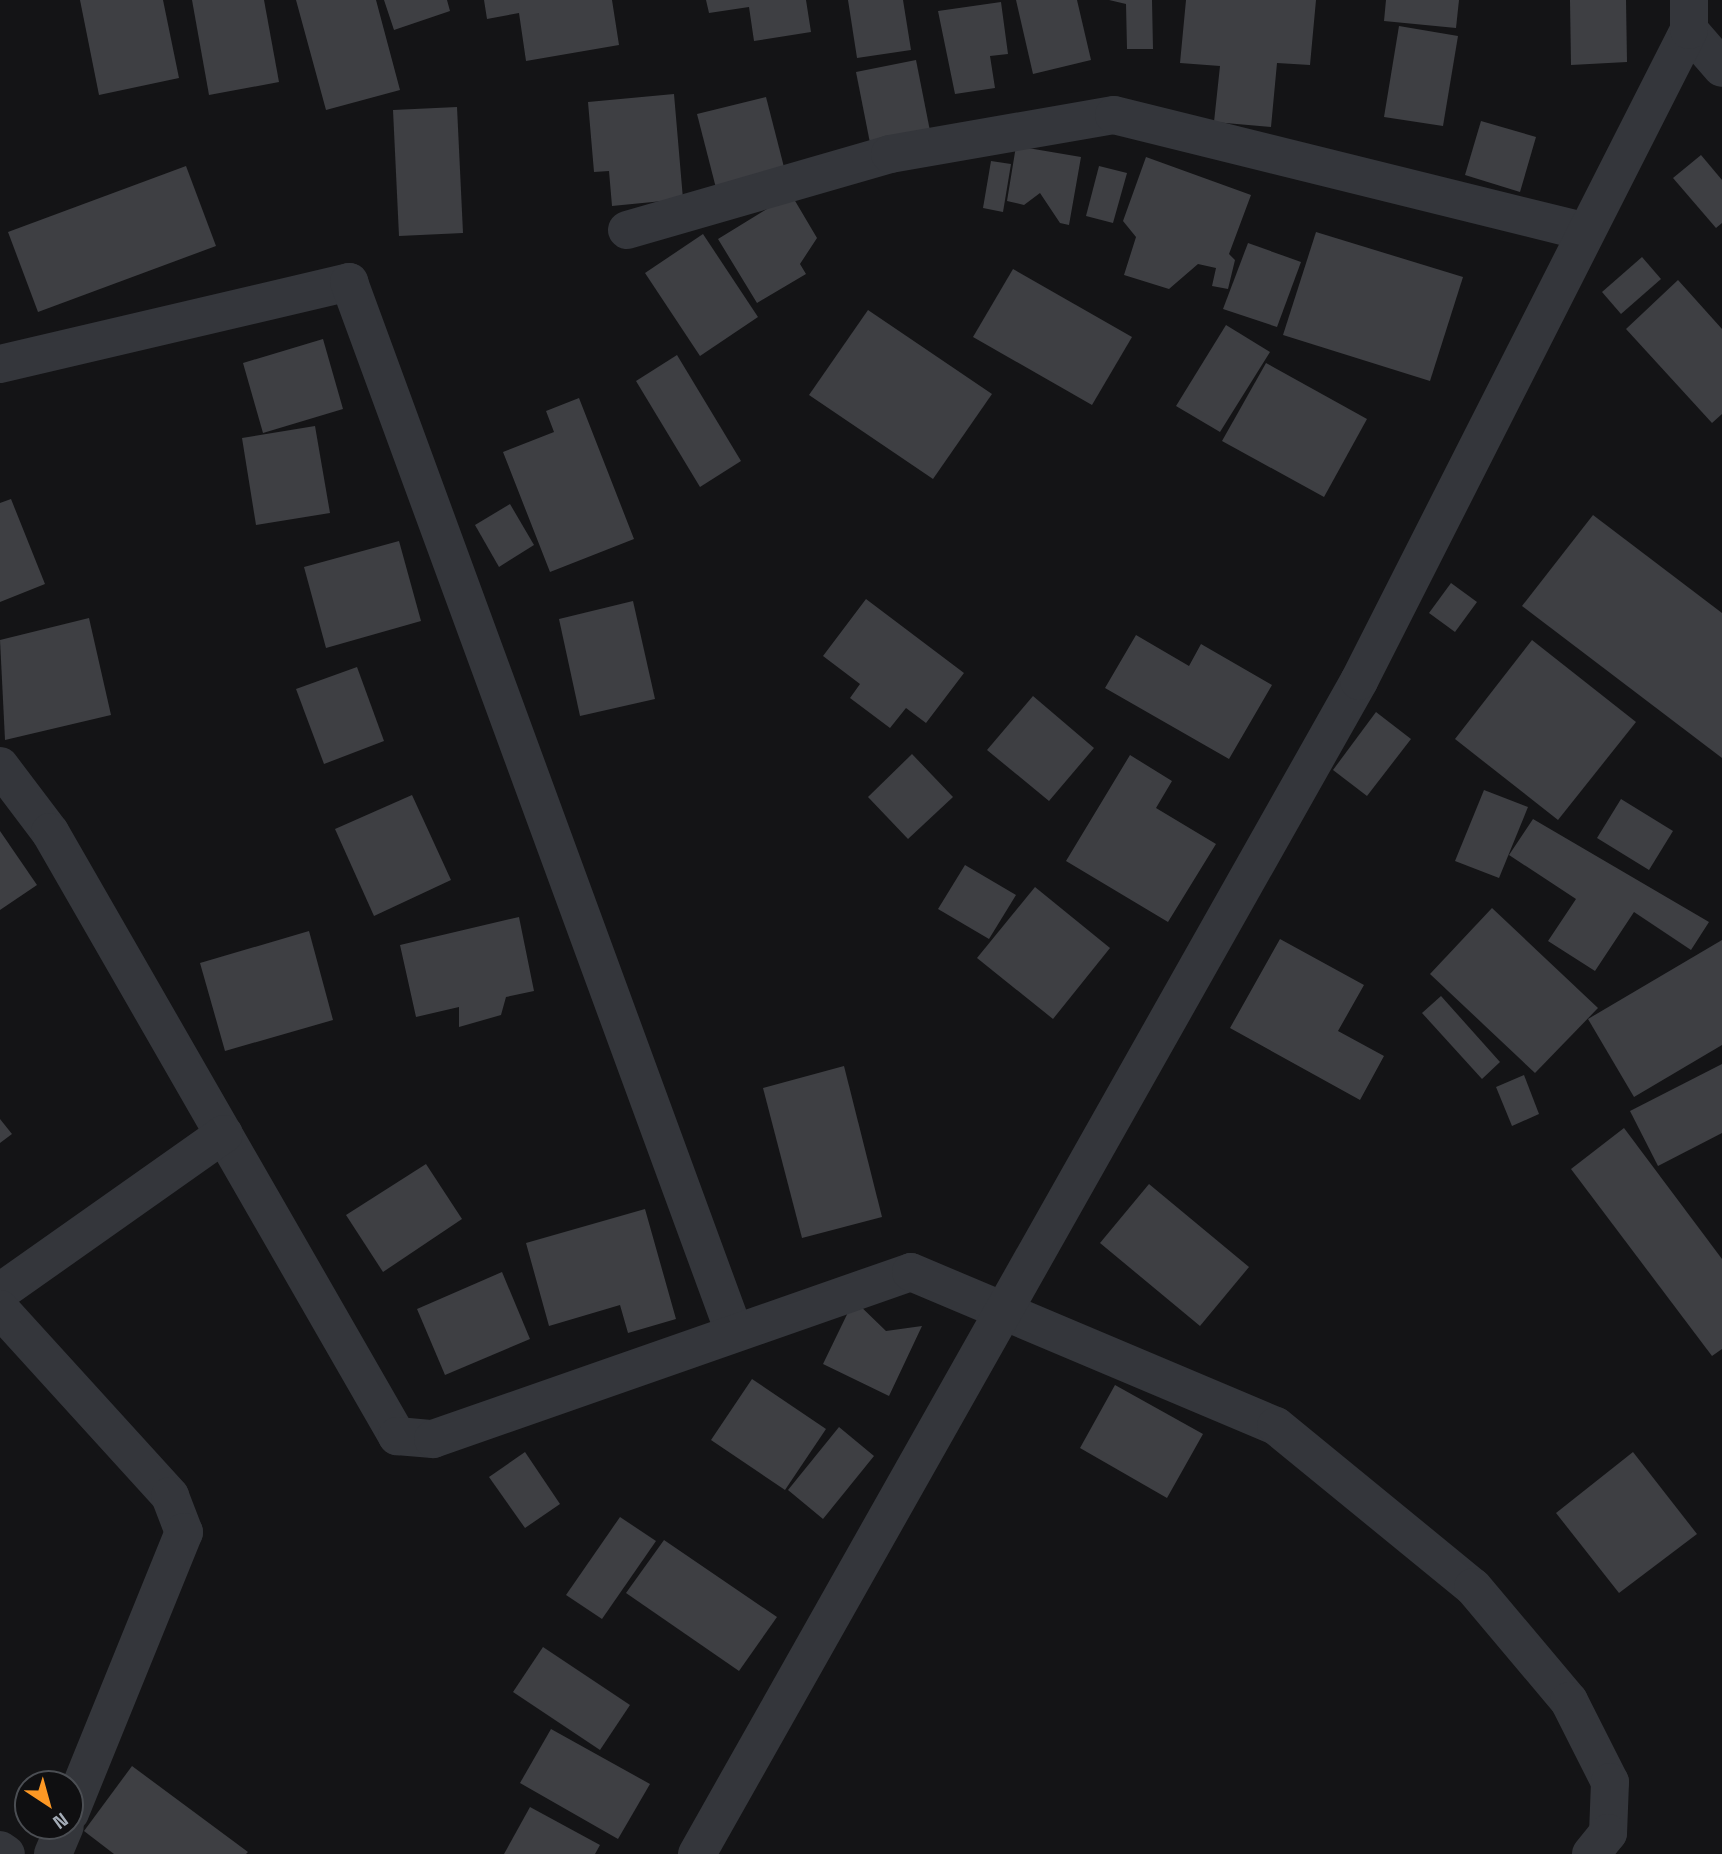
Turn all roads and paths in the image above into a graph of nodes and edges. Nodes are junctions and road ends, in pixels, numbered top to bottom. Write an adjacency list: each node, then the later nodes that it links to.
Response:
1 (1689, 15): 2 (street); 4 (street)
2 (1722, 68)
3 (627, 230): 4 (street)
4 (1586, 232): 9 (street)
5 (0, 365): 11 (street)
6 (0, 766): 7 (street)
7 (224, 1134): 8 (street); 11 (street)
8 (0, 1292)
9 (1001, 1308): 11 (street); 15 (street); 16 (street)
10 (0, 1309): 12 (street)
11 (734, 1332)
12 (84, 1778)
13 (0, 1850): 14 (street)
14 (6, 1854)
15 (697, 1854)
16 (1591, 1854)

